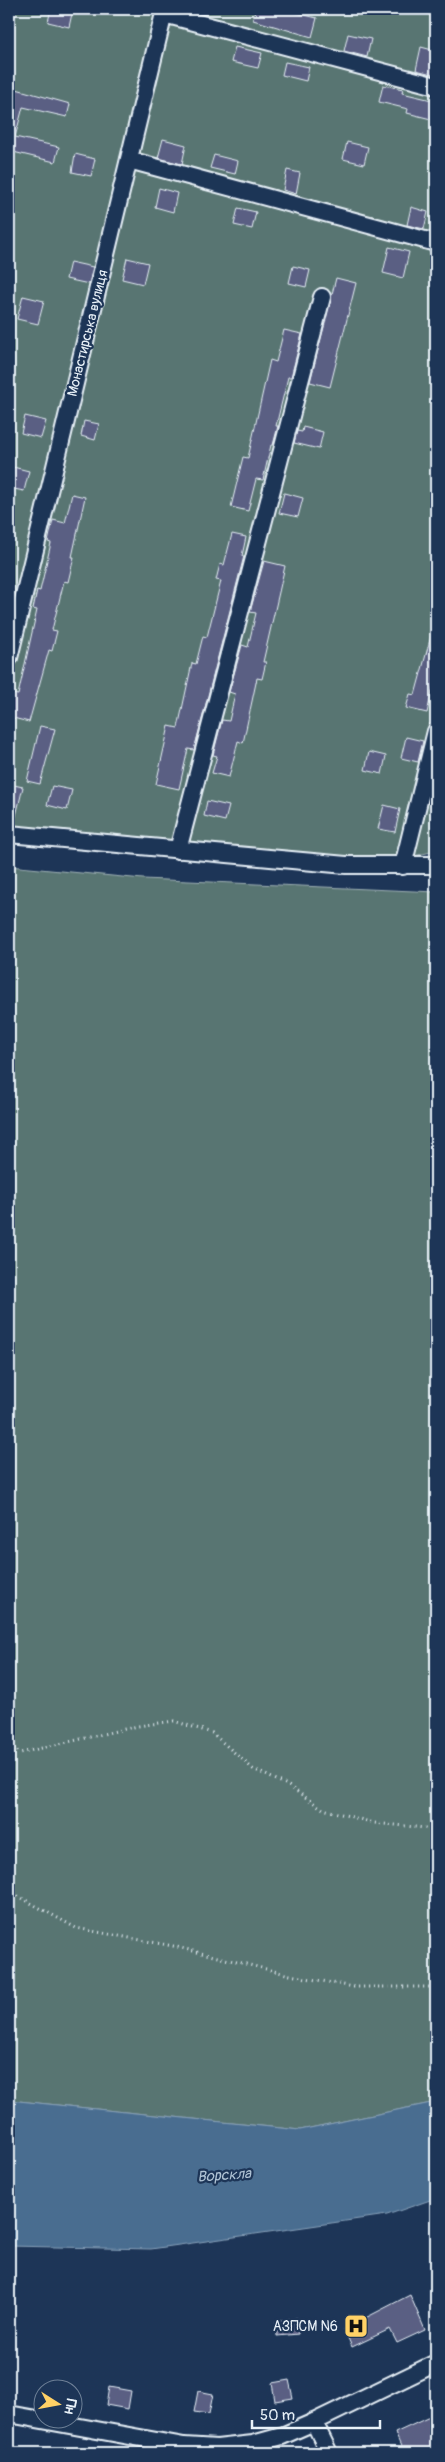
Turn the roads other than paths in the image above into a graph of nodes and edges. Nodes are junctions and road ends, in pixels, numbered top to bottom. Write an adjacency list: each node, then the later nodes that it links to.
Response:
1 (165, 11): 2 (street); 3 (street, Монастирська вулиця)
2 (436, 86)
3 (129, 160): 4 (street); 6 (street, Монастирська вулиця)
4 (436, 244)
5 (322, 297): 9 (street)
6 (9, 658)
7 (436, 731): 11 (street)
8 (9, 834): 9 (street)
9 (178, 850): 11 (street)
10 (436, 865): 11 (street)
11 (403, 866)
12 (436, 2363): 14 (street)
13 (9, 2414): 14 (street)
14 (314, 2422): 15 (street)
15 (329, 2453)

